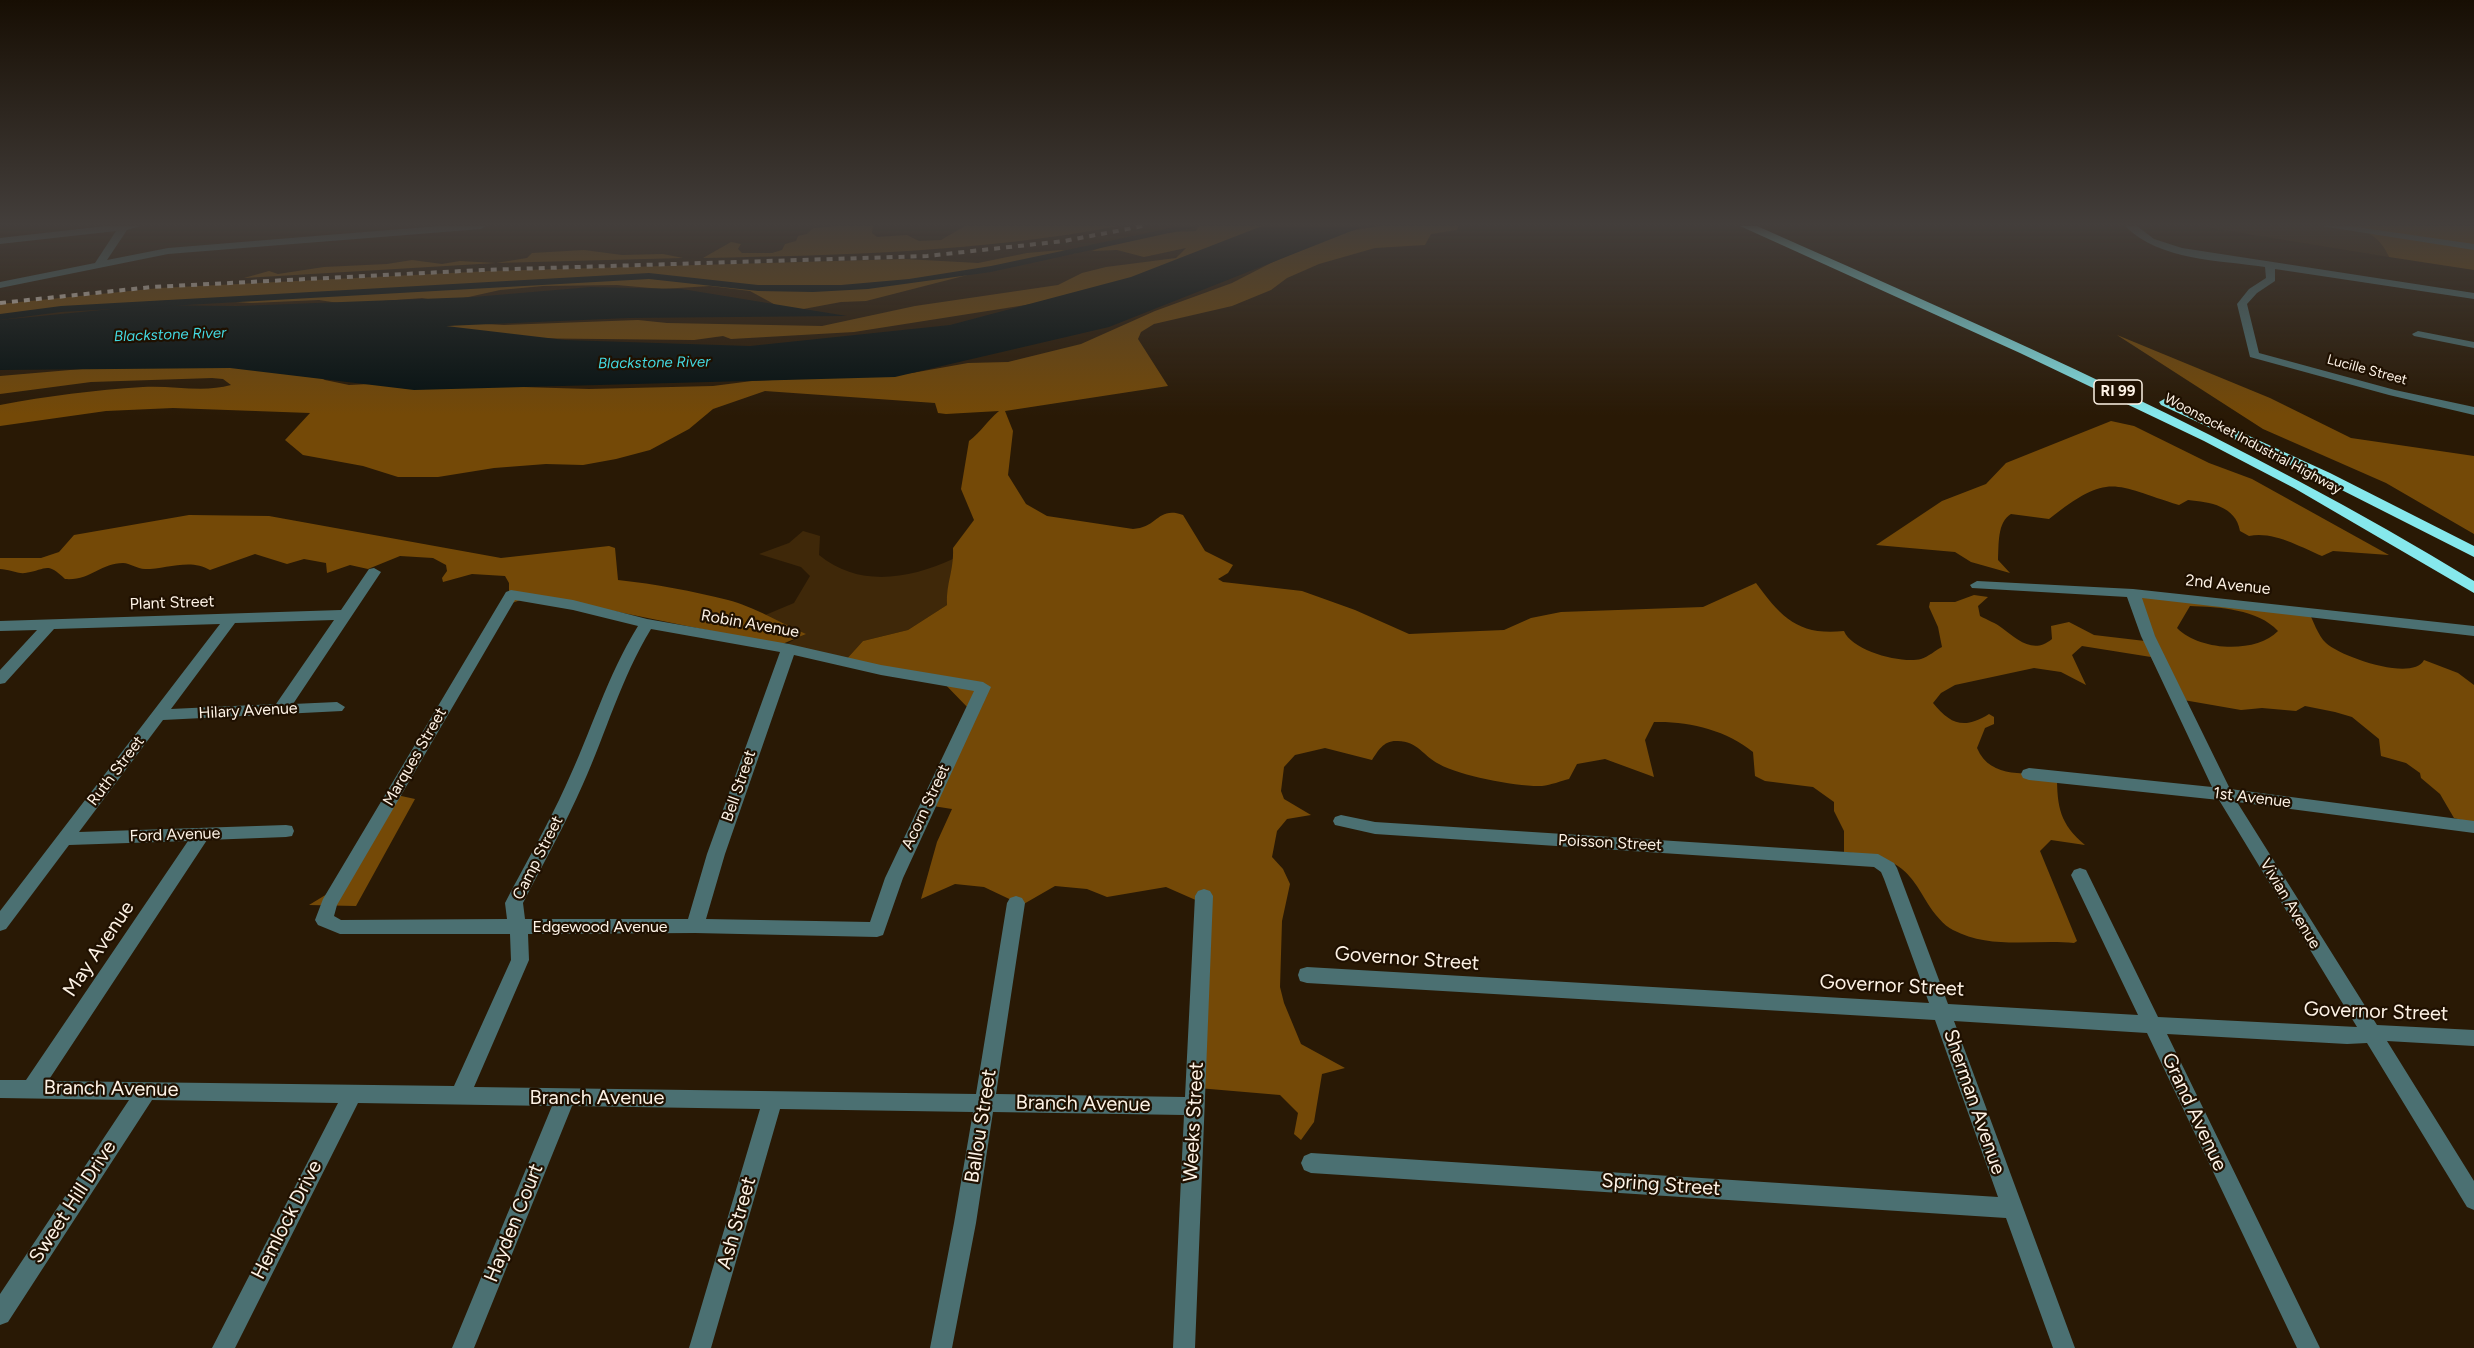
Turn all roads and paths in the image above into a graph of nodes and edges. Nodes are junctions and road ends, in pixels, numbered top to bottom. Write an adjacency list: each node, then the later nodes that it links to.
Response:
1 (1889, 289): 12 (highway, Woonsocket Industrial Highway / RI 99)
2 (1907, 289): 9 (highway, Woonsocket Industrial Highway / RI 99)
3 (2256, 289): 8 (street, Lucille Street)
4 (2427, 289): 5 (street)
5 (2474, 296)
6 (2418, 334): 7 (street)
7 (2474, 345)
8 (2474, 411)
9 (2474, 552)
10 (374, 572): 15 (street)
11 (1977, 585): 13 (street, 2nd Avenue)
12 (2474, 588)
13 (2133, 593): 20 (street, 2nd Avenue); 28 (street, Vivian Avenue)
14 (510, 595): 18 (street, Robin Avenue); 38 (street, Marques Street)
15 (345, 615): 16 (street, Plant Street); 25 (street)
16 (231, 619): 17 (street, Plant Street); 26 (street, Ruth Street)
17 (50, 624): 19 (street, Plant Street); 22 (street)
18 (647, 624): 21 (street, Robin Avenue); 41 (street, Camp Street)
19 (0, 627)
20 (2474, 631)
21 (789, 649): 23 (street, Robin Avenue); 40 (street, Bell Street)
22 (0, 679)
23 (983, 687): 42 (street, Acorn Street)
24 (337, 707): 25 (street, Hilary Avenue)
25 (281, 709): 26 (street, Hilary Avenue)
26 (158, 716): 33 (street, Ruth Street)
27 (2029, 774): 28 (street, 1st Avenue)
28 (2224, 794): 30 (street, 1st Avenue); 46 (street, Vivian Avenue)
29 (1341, 821): 34 (street, Poisson Street)
30 (2474, 827)
31 (286, 831): 32 (street, Ford Avenue)
32 (202, 834): 33 (street, Ford Avenue); 48 (street, May Avenue)
33 (64, 840): 39 (street, Ruth Street)
34 (1878, 861): 44 (street, Sherman Avenue)
35 (2080, 875): 45 (street, Grand Avenue)
36 (1204, 896): 56 (street, Weeks Street)
37 (1016, 903): 55 (street, Ballou Street)
38 (324, 920): 41 (street, Edgewood Avenue)
39 (0, 924)
40 (695, 926): 41 (street, Edgewood Avenue); 42 (street, Edgewood Avenue)
41 (520, 927): 52 (street, Camp Street)
42 (877, 930)
43 (1307, 975): 44 (street, Governor Street)
44 (1942, 1012): 45 (street, Governor Street); 59 (street, Sherman Avenue)
45 (2153, 1023): 46 (street, Governor Street); 67 (street, Grand Avenue)
46 (2369, 1034): 47 (street, Governor Street); 58 (street, Vivian Avenue)
47 (2474, 1038)
48 (32, 1088): 49 (street, Branch Avenue); 50 (street, Branch Avenue)
49 (0, 1089)
50 (147, 1090): 51 (street, Branch Avenue); 60 (street, Sweet Hill Drive)
51 (352, 1093): 52 (street, Branch Avenue); 61 (street, Hemlock Drive)
52 (460, 1096): 53 (street, Branch Avenue)
53 (565, 1099): 54 (street, Branch Avenue); 62 (street, Hayden Court)
54 (773, 1099): 55 (street, Branch Avenue); 63 (street, Ash Street)
55 (986, 1102): 56 (street, Branch Avenue); 64 (street, Ballou Street)
56 (1195, 1106): 65 (street, Weeks Street)
57 (1311, 1163): 59 (street, Spring Street)
58 (2474, 1200)
59 (2012, 1208): 66 (street, Sherman Avenue)
60 (0, 1314)
61 (223, 1348)
62 (463, 1348)
63 (700, 1348)
64 (941, 1348)
65 (1184, 1348)
66 (2064, 1348)
67 (2309, 1348)

